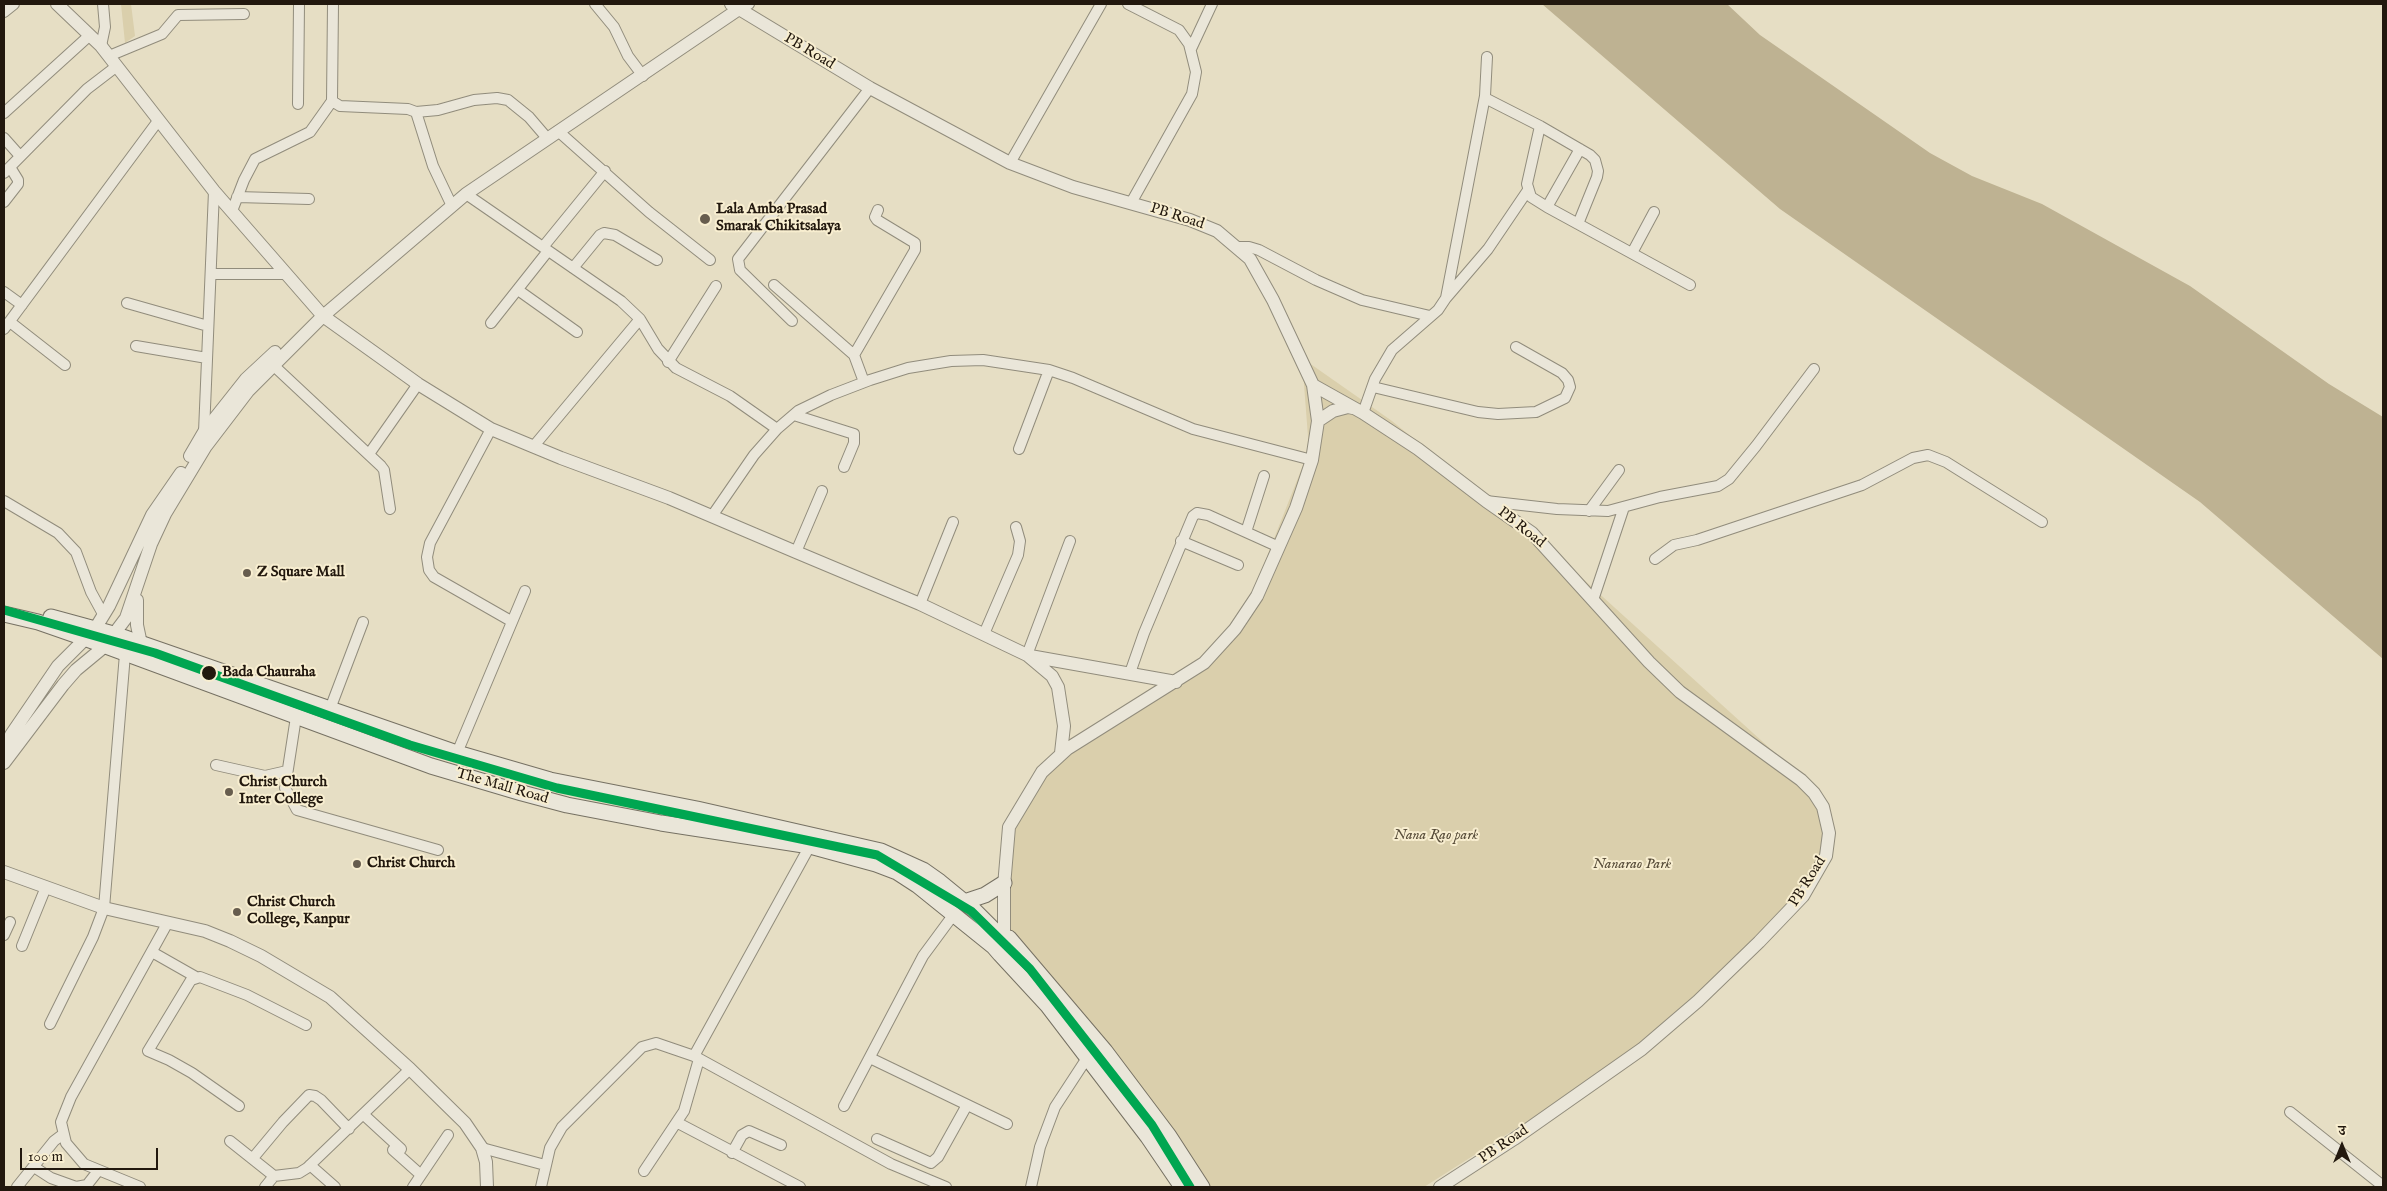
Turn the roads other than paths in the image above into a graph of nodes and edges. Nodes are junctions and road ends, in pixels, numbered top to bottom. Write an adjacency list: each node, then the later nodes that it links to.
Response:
1 (14, 4): 12 (street)
2 (57, 4): 15 (street)
3 (103, 4): 17 (street)
4 (187, 4): 14 (street)
5 (300, 4): 23 (street)
6 (333, 4): 22 (street)
7 (595, 4): 19 (street)
8 (1101, 4): 32 (street)
9 (1128, 4): 16 (street)
10 (1212, 4): 16 (street)
11 (740, 6): 19 (street); 20 (street, PB Road)
12 (4, 12)
13 (244, 14): 14 (street)
14 (187, 15): 17 (street)
15 (90, 35): 17 (street); 25 (street)
16 (1191, 49): 41 (street)
17 (109, 56): 26 (street); 31 (street)
18 (1487, 57): 21 (street)
19 (643, 76): 28 (street)
20 (870, 88): 32 (street, PB Road); 67 (street)
21 (1485, 98): 27 (street); 61 (street)
22 (332, 101): 24 (street); 38 (street)
23 (298, 104)
24 (416, 112): 28 (street); 42 (street)
25 (4, 114)
26 (158, 121): 36 (street); 63 (street)
27 (1540, 126): 30 (street); 35 (street)
28 (553, 134): 34 (street); 37 (street)
29 (4, 138): 31 (street)
30 (1580, 149): 43 (street); 47 (street)
31 (20, 156): 33 (street)
32 (1010, 163): 41 (street, PB Road)
33 (7, 170): 40 (street)
34 (605, 171): 49 (street); 52 (street)
35 (1528, 190): 43 (street); 61 (street)
36 (214, 191): 45 (street); 54 (street)
37 (466, 194): 42 (street); 49 (street)
38 (237, 197): 39 (street); 45 (street)
39 (309, 199)
40 (4, 202)
41 (1131, 203): 48 (street, PB Road)
42 (452, 206): 64 (street)
43 (1546, 207): 47 (street)
44 (878, 210): 74 (street)
45 (232, 211): 55 (street)
46 (1654, 212): 50 (street)
47 (1578, 224): 50 (street)
48 (1238, 247): 65 (street); 83 (street, PB Road)
49 (545, 249): 53 (street); 59 (street)
50 (1632, 253): 56 (street)
51 (657, 260): 53 (street)
52 (710, 260)
53 (573, 268): 66 (street)
54 (211, 274): 55 (street); 70 (street)
55 (286, 274): 64 (street)
56 (1690, 285)
57 (716, 286): 76 (street)
58 (774, 286): 74 (street)
59 (518, 290): 68 (street); 71 (street)
60 (4, 292): 63 (street)
61 (1446, 298): 65 (street)
62 (127, 304): 70 (street)
63 (22, 306): 69 (street)
64 (320, 312): 78 (street); 82 (street); 90 (street)
65 (1430, 316): 84 (street)
66 (640, 319): 76 (street); 91 (street)
67 (792, 321)
68 (491, 324)
69 (7, 325): 77 (street)
70 (208, 326): 75 (street)
71 (577, 332)
72 (136, 346): 75 (street)
73 (1516, 347): 84 (street)
74 (854, 355): 81 (street)
75 (207, 358): 90 (street)
76 (668, 362): 88 (street)
77 (65, 365)
78 (273, 366): 93 (street); 115 (street)
79 (1814, 369): 101 (street)
80 (1049, 370): 81 (street); 92 (street); 94 (street)
81 (864, 382): 86 (street)
82 (418, 384): 89 (street); 93 (street)
83 (1313, 385): 85 (street, PB Road); 87 (street)
84 (1373, 388): 85 (street)
85 (1358, 410): 87 (street); 100 (street, PB Road)
86 (794, 415): 88 (street); 95 (street)
87 (1318, 421): 94 (street)
88 (776, 428): 104 (street)
89 (491, 429): 91 (street); 122 (street)
90 (204, 432): 121 (street)
91 (533, 447): 104 (street)
92 (1019, 449)
93 (369, 454): 102 (street)
94 (1312, 460): 111 (street)
95 (844, 467)
96 (1619, 470): 103 (street)
97 (1264, 476): 108 (street)
98 (822, 490): 112 (street)
99 (4, 501): 121 (street)
100 (1486, 501): 103 (street); 117 (street, PB Road)
101 (1624, 507): 103 (street); 117 (street)
102 (390, 509)
103 (1589, 512)
104 (712, 516): 112 (street)
105 (952, 522): 119 (street)
106 (2042, 522): 113 (street)
107 (1016, 528): 125 (street)
108 (1246, 532): 110 (street); 111 (street)
109 (1070, 541): 129 (street)
110 (1181, 541): 114 (street); 130 (street)
111 (1279, 547): 131 (street)
112 (796, 552): 119 (street)
113 (1655, 559)
114 (1238, 566)
115 (137, 587): 126 (street); 127 (street)
116 (524, 591): 122 (street)
117 (1593, 600): 186 (street, PB Road)
118 (4, 604): 124 (main road, The Mall Road)
119 (920, 604): 125 (street)
120 (4, 614): 124 (main road, The Mall Road)
121 (103, 614): 124 (street)
122 (510, 621): 135 (street)
123 (362, 622): 132 (street)
124 (90, 634): 126 (main road, The Mall Road); 134 (street)
125 (984, 634): 129 (street)
126 (110, 640): 127 (main road, The Mall Road); 128 (main road, The Mall Road); 137 (street)
127 (141, 644): 132 (main road, The Mall Road)
128 (125, 654): 133 (main road, The Mall Road); 148 (street)
129 (1028, 656): 130 (street); 136 (street)
130 (1130, 673): 131 (street)
131 (1176, 682): 136 (street)
132 (330, 709): 135 (main road, The Mall Road)
133 (296, 717): 139 (street); 141 (main road, The Mall Road)
134 (4, 750)
135 (457, 753): 140 (main road, The Mall Road)
136 (1061, 753): 145 (street)
137 (4, 763)
138 (216, 765): 139 (street)
139 (287, 772): 143 (street)
140 (550, 780): 141 (street); 142 (main road, The Mall Road)
141 (544, 799): 142 (main road, The Mall Road)
142 (813, 840): 147 (main road, The Mall Road); 149 (main road, The Mall Road); 159 (street)
143 (438, 850)
144 (4, 872): 146 (street)
145 (1004, 883): 147 (main road); 153 (street)
146 (46, 888): 148 (street); 154 (street)
147 (964, 902): 153 (main road, The Mall Road)
148 (104, 908): 151 (street); 157 (street)
149 (954, 914): 153 (main road, The Mall Road); 160 (street)
150 (10, 922): 152 (street)
151 (168, 922): 155 (street); 162 (street)
152 (4, 935)
153 (1002, 943): 161 (main road, The Mall Road); 201 (main road, The Mall Road)
154 (22, 946)
155 (152, 952): 156 (street); 171 (street)
156 (196, 977): 158 (street); 164 (street)
157 (50, 1024)
158 (306, 1025)
159 (696, 1058): 168 (street); 180 (street); 198 (street)
160 (870, 1058): 163 (street); 165 (street)
161 (1087, 1058): 199 (street); 200 (main road, The Mall Road)
162 (410, 1069): 167 (street); 176 (street)
163 (967, 1105): 169 (street); 173 (street)
164 (239, 1106)
165 (844, 1106)
166 (2290, 1112): 189 (street)
167 (364, 1115): 170 (street); 184 (street)
168 (678, 1123): 177 (street); 183 (street)
169 (1007, 1124)
170 (349, 1129): 178 (street); 179 (street)
171 (62, 1135): 181 (street); 182 (street)
172 (448, 1135): 184 (street)
173 (876, 1139)
174 (230, 1141): 178 (street)
175 (781, 1145): 177 (street)
176 (482, 1148): 180 (street); 195 (street)
177 (732, 1153): 188 (street)
178 (253, 1158): 185 (street)
179 (310, 1165): 185 (street); 187 (street)
180 (545, 1165): 196 (street)
181 (34, 1167): 190 (street); 191 (street)
182 (98, 1171): 191 (street); 192 (street)
183 (644, 1172)
184 (422, 1175): 194 (street)
185 (274, 1176): 193 (street)
186 (1458, 1181): 202 (street, PB Road)
187 (328, 1185)
188 (789, 1185): 197 (street)
189 (2383, 1186)
190 (18, 1187)
191 (83, 1187)
192 (140, 1187)
193 (265, 1187)
194 (413, 1187)
195 (487, 1187)
196 (541, 1187)
197 (800, 1187)
198 (946, 1187)
199 (1031, 1187)
200 (1182, 1187)
201 (1202, 1187)
202 (1440, 1187)

